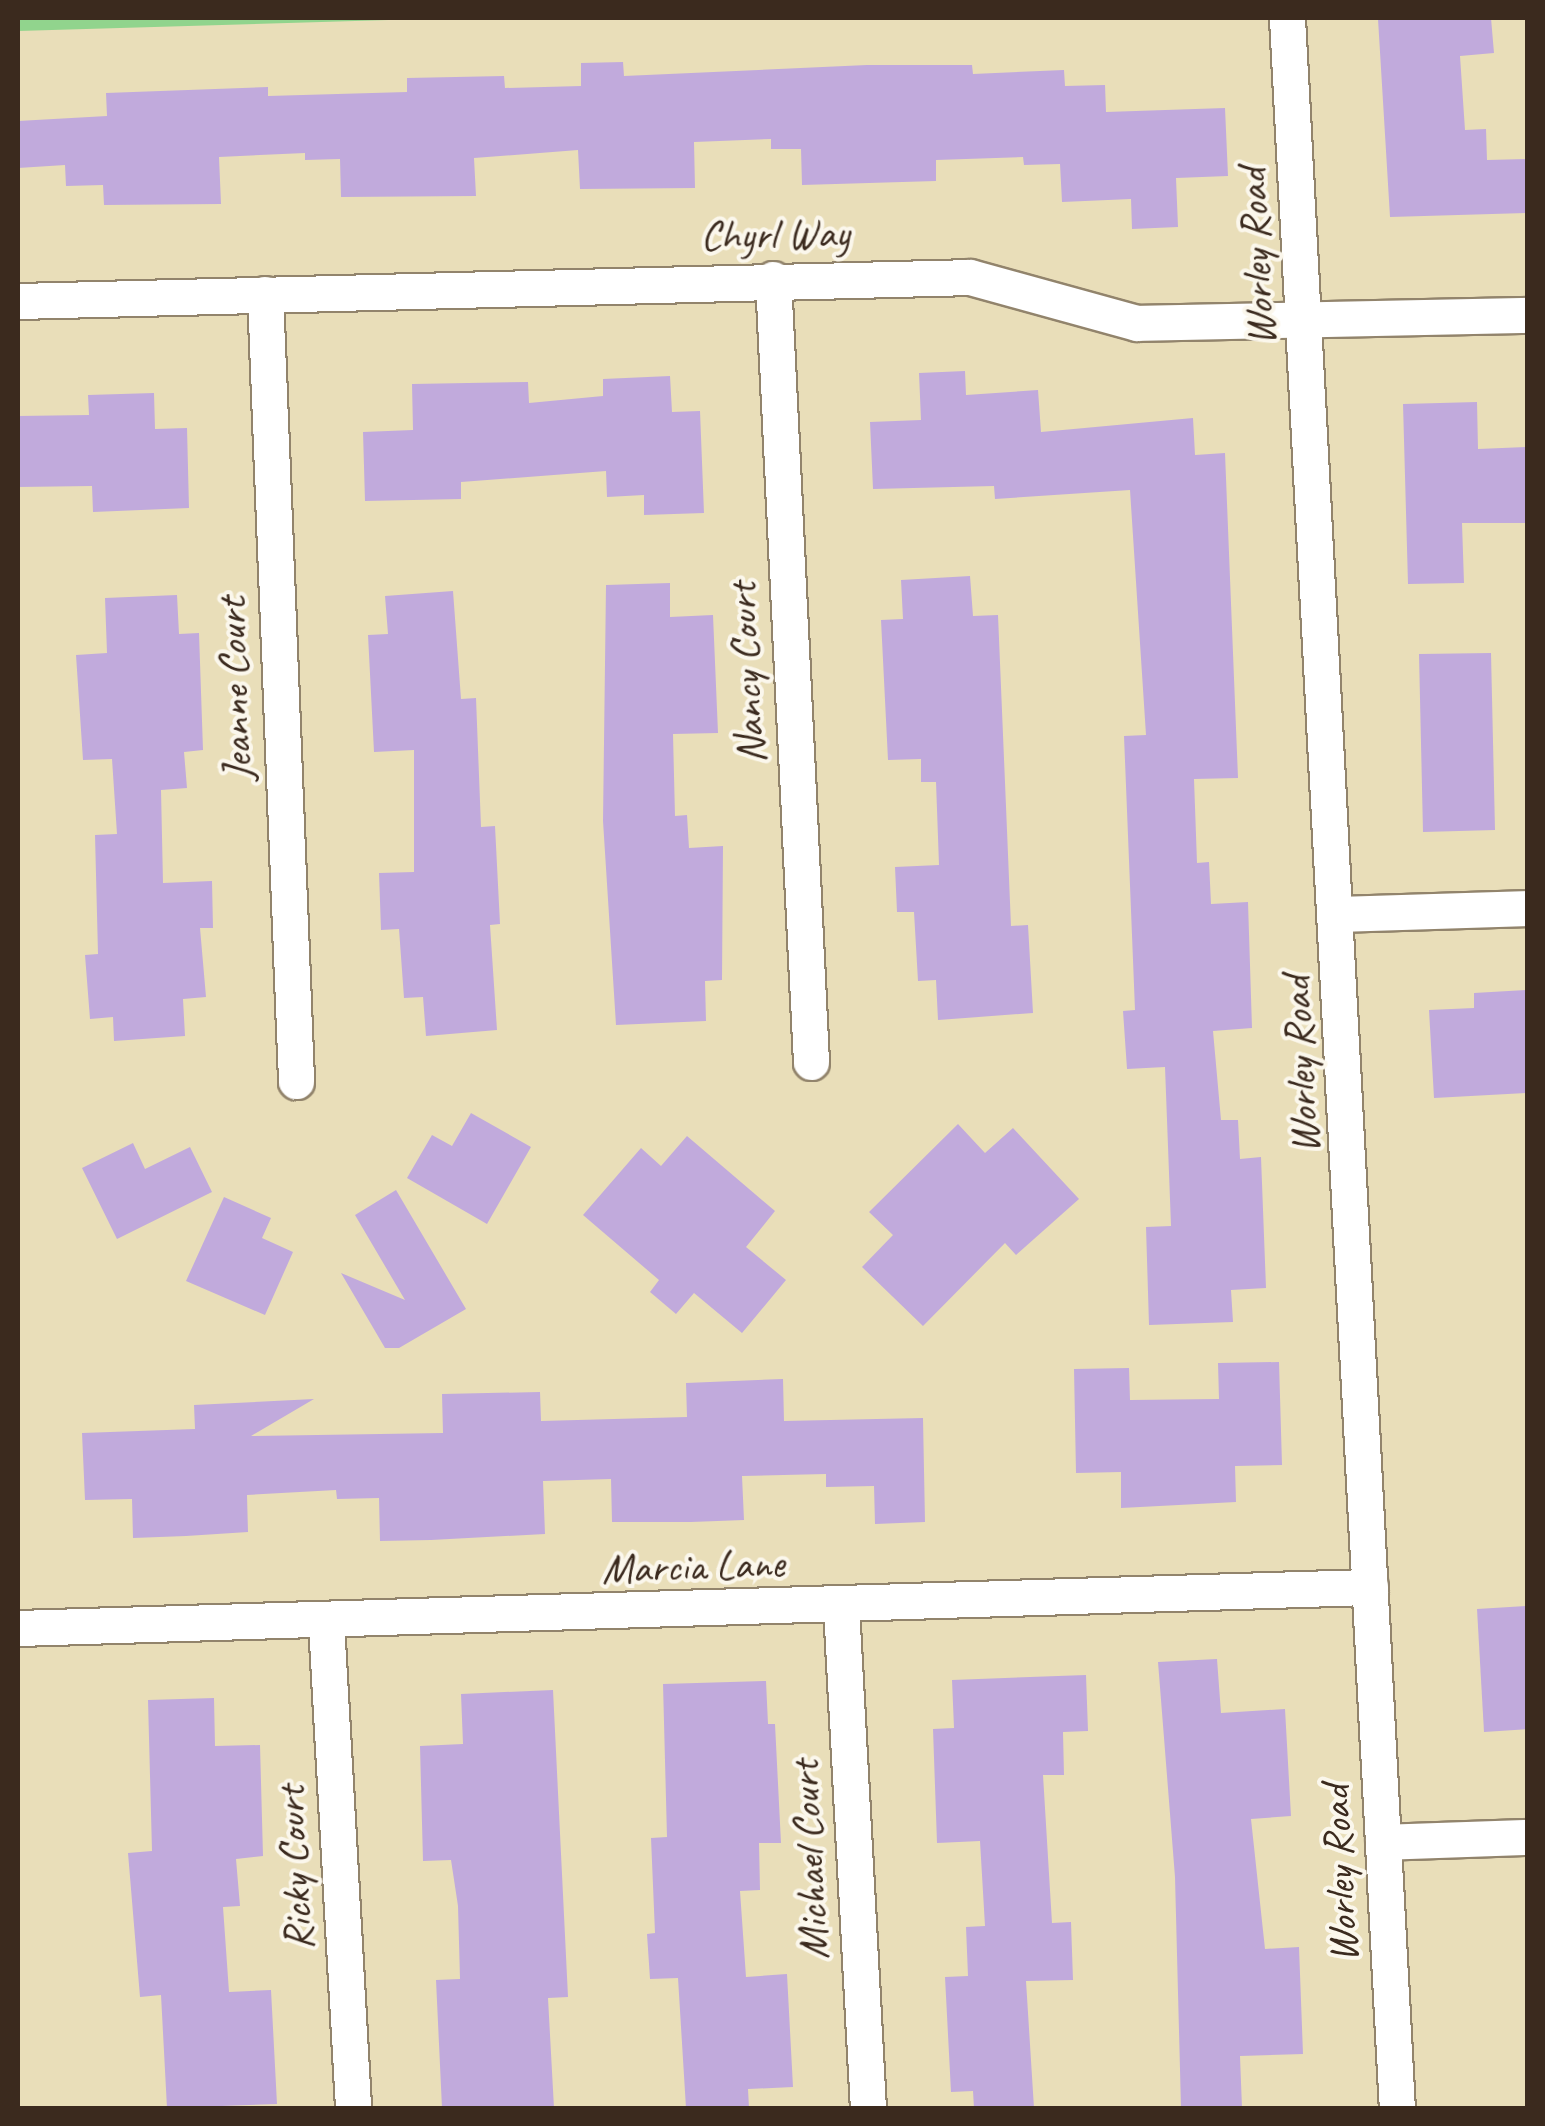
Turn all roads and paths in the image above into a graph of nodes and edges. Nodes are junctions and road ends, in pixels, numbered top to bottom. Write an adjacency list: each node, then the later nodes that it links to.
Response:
1 (1288, 18): 6 (street, Worley Road)
2 (773, 279): 3 (street, Chyrl Way); 6 (street, Chyrl Way); 9 (street, Nancy Court)
3 (264, 294): 4 (street, Chyrl Way); 10 (street, Jeanne Court)
4 (18, 301)
5 (1528, 316): 6 (street, Chyrl Way)
6 (1306, 323): 8 (street, Worley Road)
7 (1528, 908): 8 (street)
8 (1339, 914): 11 (street, Worley Road)
9 (810, 1062)
10 (296, 1080)
11 (1370, 1587): 12 (street, Marcia Lane); 16 (street, Worley Road)
12 (842, 1607): 13 (street, Marcia Lane); 18 (street, Michael Court)
13 (326, 1623): 14 (street, Marcia Lane); 17 (street, Ricky Court)
14 (18, 1628)
15 (1528, 1837): 16 (street)
16 (1383, 1842): 19 (street, Worley Road)
17 (352, 2108)
18 (868, 2108)
19 (1397, 2108)

